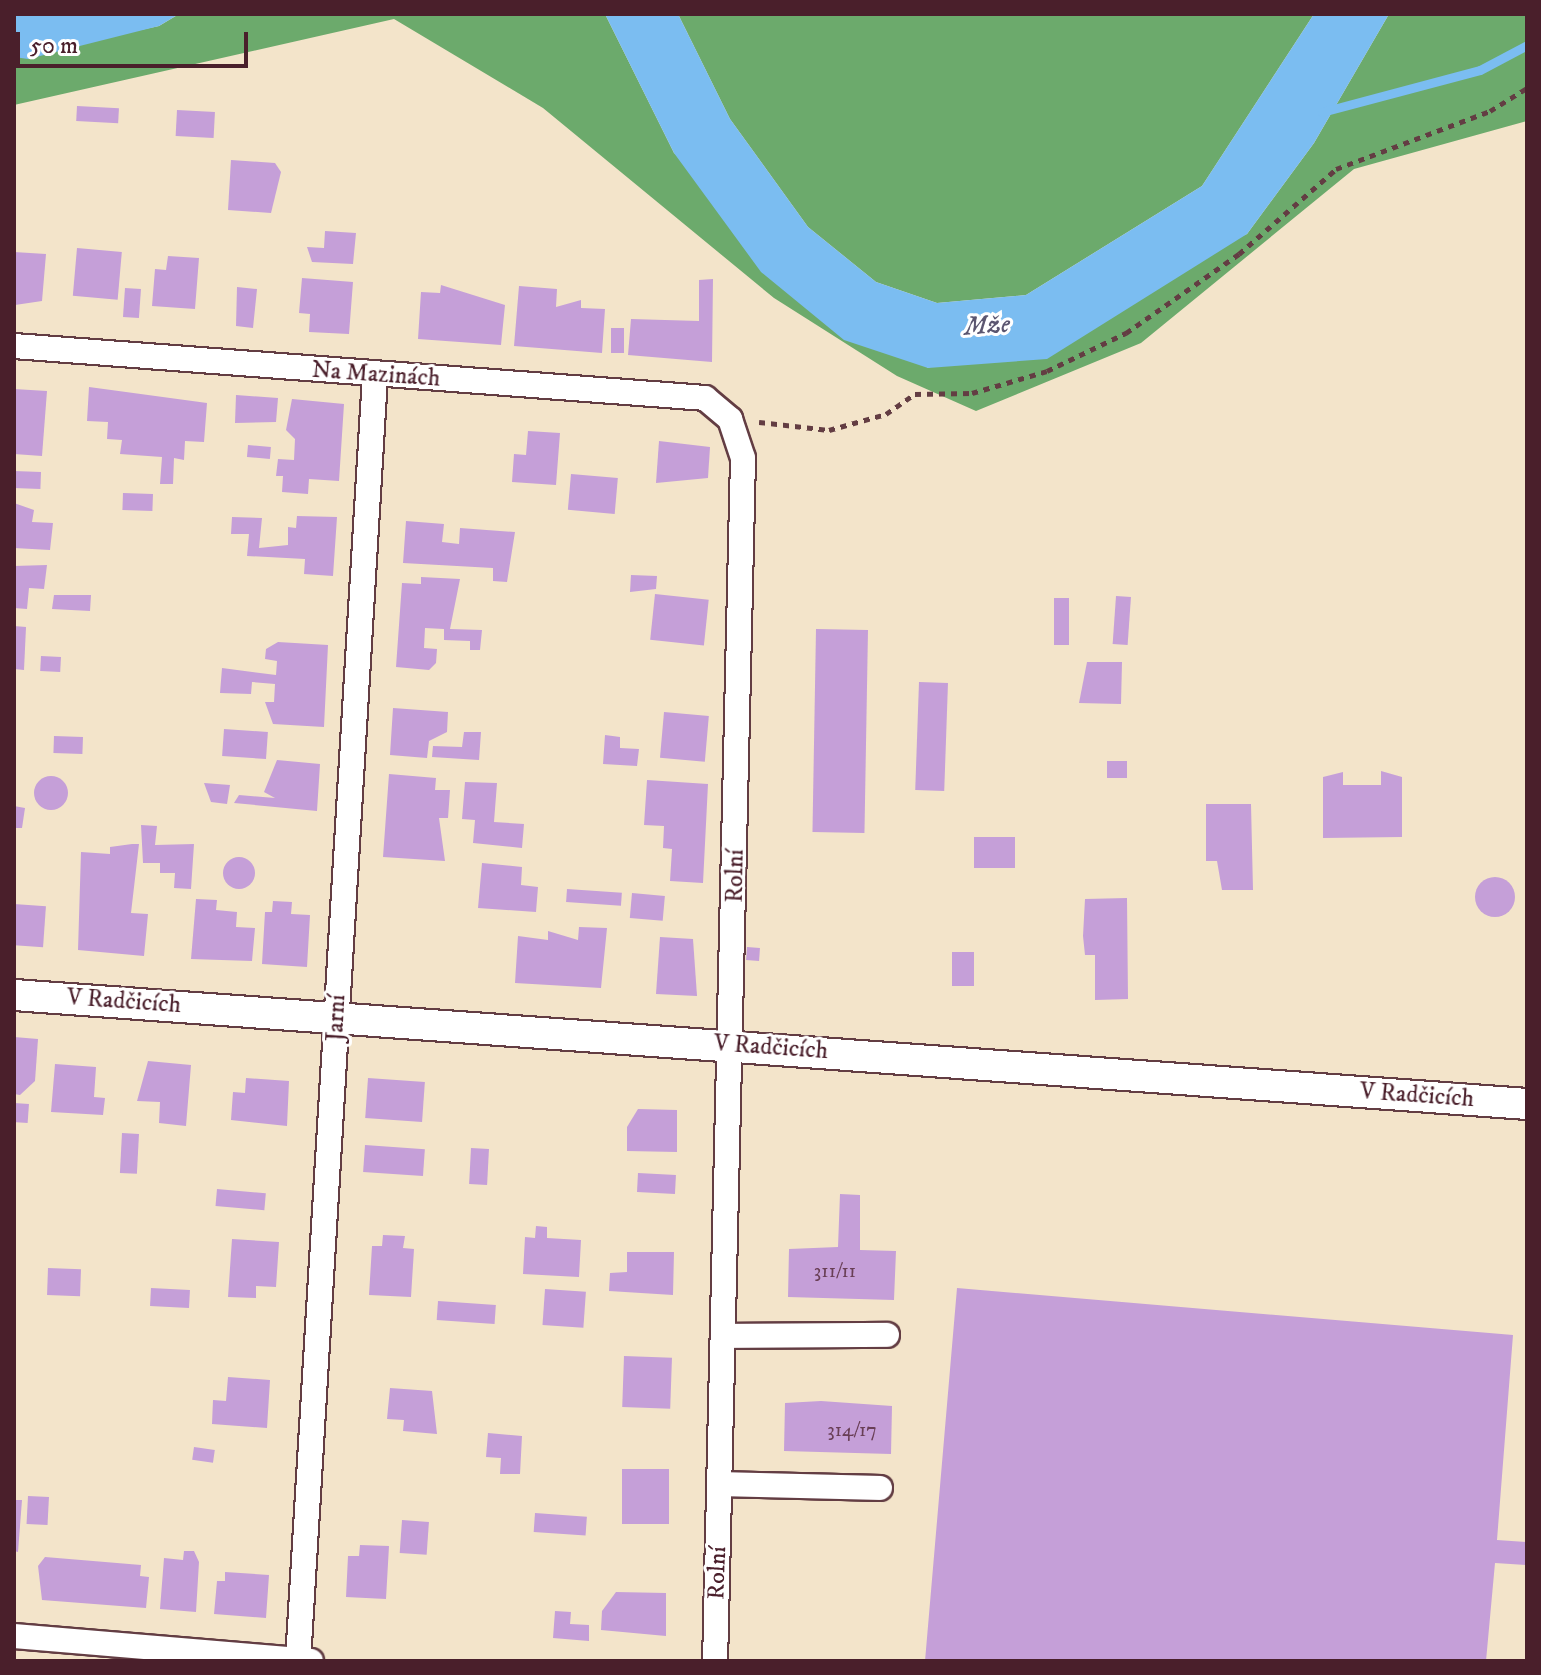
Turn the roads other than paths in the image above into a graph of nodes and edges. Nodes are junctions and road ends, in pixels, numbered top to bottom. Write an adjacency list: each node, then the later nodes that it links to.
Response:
1 (14, 346): 2 (street, Na Mazinách)
2 (375, 375): 3 (street, Na Mazinách); 5 (street, Jarní)
3 (730, 419): 6 (street, Rolní)
4 (14, 995): 5 (street, V Radčicích)
5 (337, 1017): 6 (street, V Radčicích); 13 (street, Jarní)
6 (733, 1045): 7 (street, V Radčicích); 9 (street, Rolní)
7 (1527, 1104)
8 (887, 1335): 9 (street)
9 (725, 1336): 10 (street, Rolní)
10 (720, 1484): 11 (street); 15 (street, Rolní)
11 (880, 1488)
12 (14, 1636): 13 (street)
13 (298, 1661): 14 (street)
14 (311, 1661)
15 (715, 1661)

